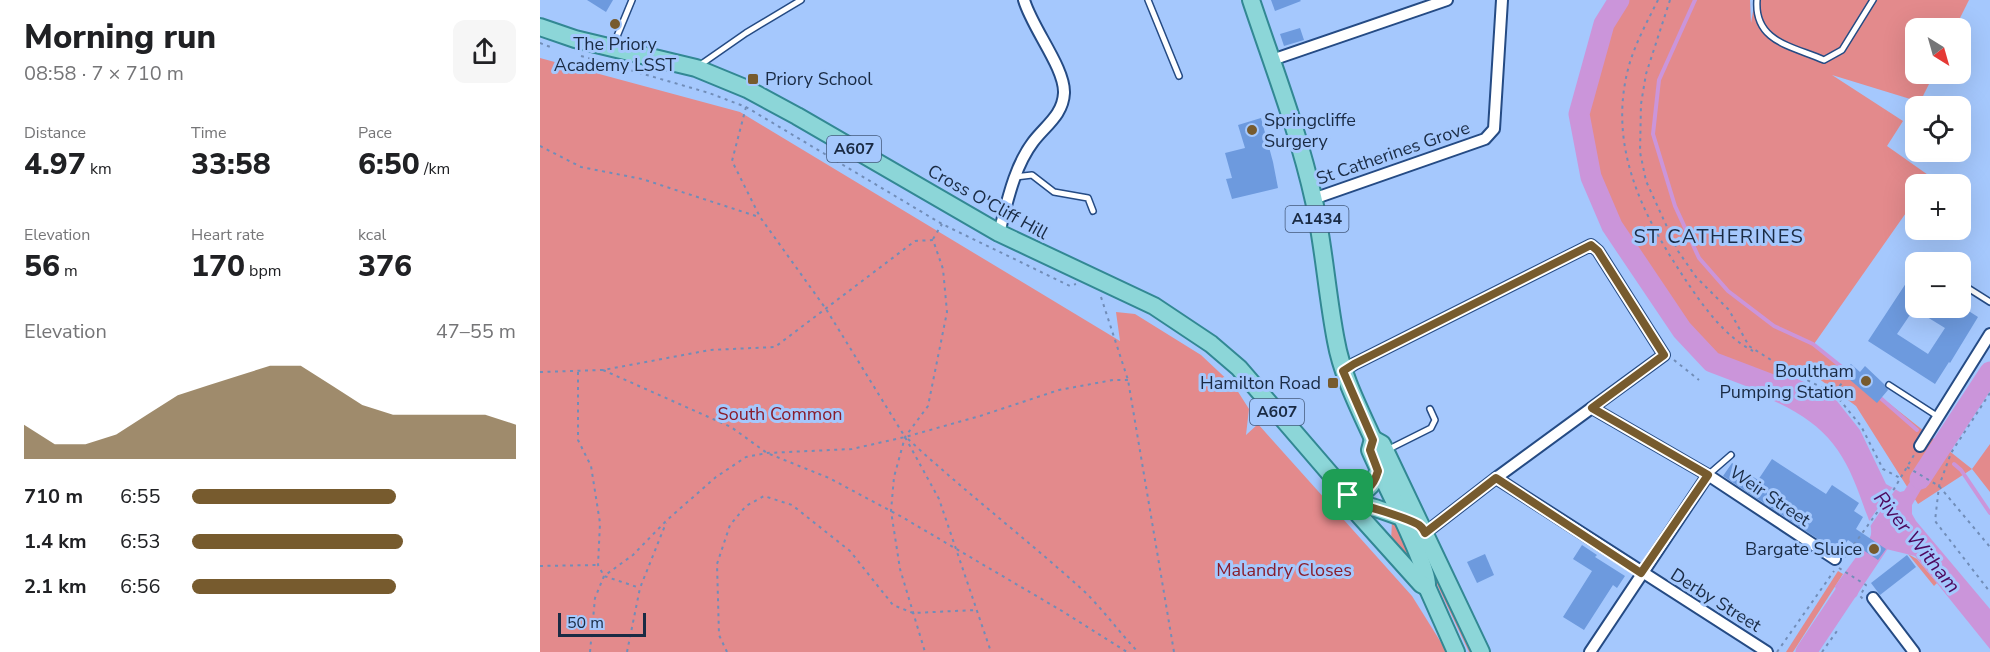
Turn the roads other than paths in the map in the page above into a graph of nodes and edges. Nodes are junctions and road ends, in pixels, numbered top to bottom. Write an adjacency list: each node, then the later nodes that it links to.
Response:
1 (632, 0): 11 (lane)
2 (801, 0): 13 (lane)
3 (1024, 0): 15 (street)
4 (1148, 0): 14 (lane)
5 (1252, 0): 12 (main road, A1434)
6 (1447, 0): 12 (street)
7 (1502, 0): 16 (street, St Catherines Grove)
8 (1757, 0): 9 (lane)
9 (1873, 0)
10 (540, 27): 11 (main road, Cross O'Cliff Hill / A607)
11 (612, 48): 13 (main road, Cross O'Cliff Hill / A607)
12 (1272, 60): 16 (main road, A1434)
13 (696, 68): 18 (main road, Cross O'Cliff Hill / A607)
14 (1179, 76)
15 (1015, 177): 17 (lane); 18 (street)
16 (1313, 199): 22 (main road, A1434)
17 (1093, 211)
18 (999, 233): 33 (main road, Cross O'Cliff Hill / A607)
19 (1971, 290): 20 (lane)
20 (1990, 302)
21 (1990, 334): 26 (street)
22 (1343, 371): 24 (street); 27 (main road, A1434)
23 (1889, 385): 26 (lane)
24 (1592, 408): 31 (street, Weir Street); 32 (street)
25 (1430, 409): 27 (lane)
26 (1937, 416): 28 (street)
27 (1379, 445): 30 (main road, A1434); 35 (main road, A1434)
28 (1920, 446)
29 (1731, 455): 31 (lane)
30 (1378, 471): 33 (main road); 34 (main road, A1434)
31 (1708, 475): 36 (street, Weir Street); 37 (street)
32 (1496, 478): 35 (street); 37 (street, Derby Street)
33 (1353, 500): 34 (main road); 38 (main road, A607)
34 (1401, 517): 35 (main road); 38 (main road, A1434)
35 (1423, 530): 41 (main road, A1434)
36 (1835, 559)
37 (1641, 573): 42 (street); 43 (street, Derby Street)
38 (1427, 587): 40 (main road, A1434)
39 (1873, 598): 44 (street)
40 (1456, 652)
41 (1481, 652)
42 (1590, 652)
43 (1767, 652)
44 (1914, 652)

